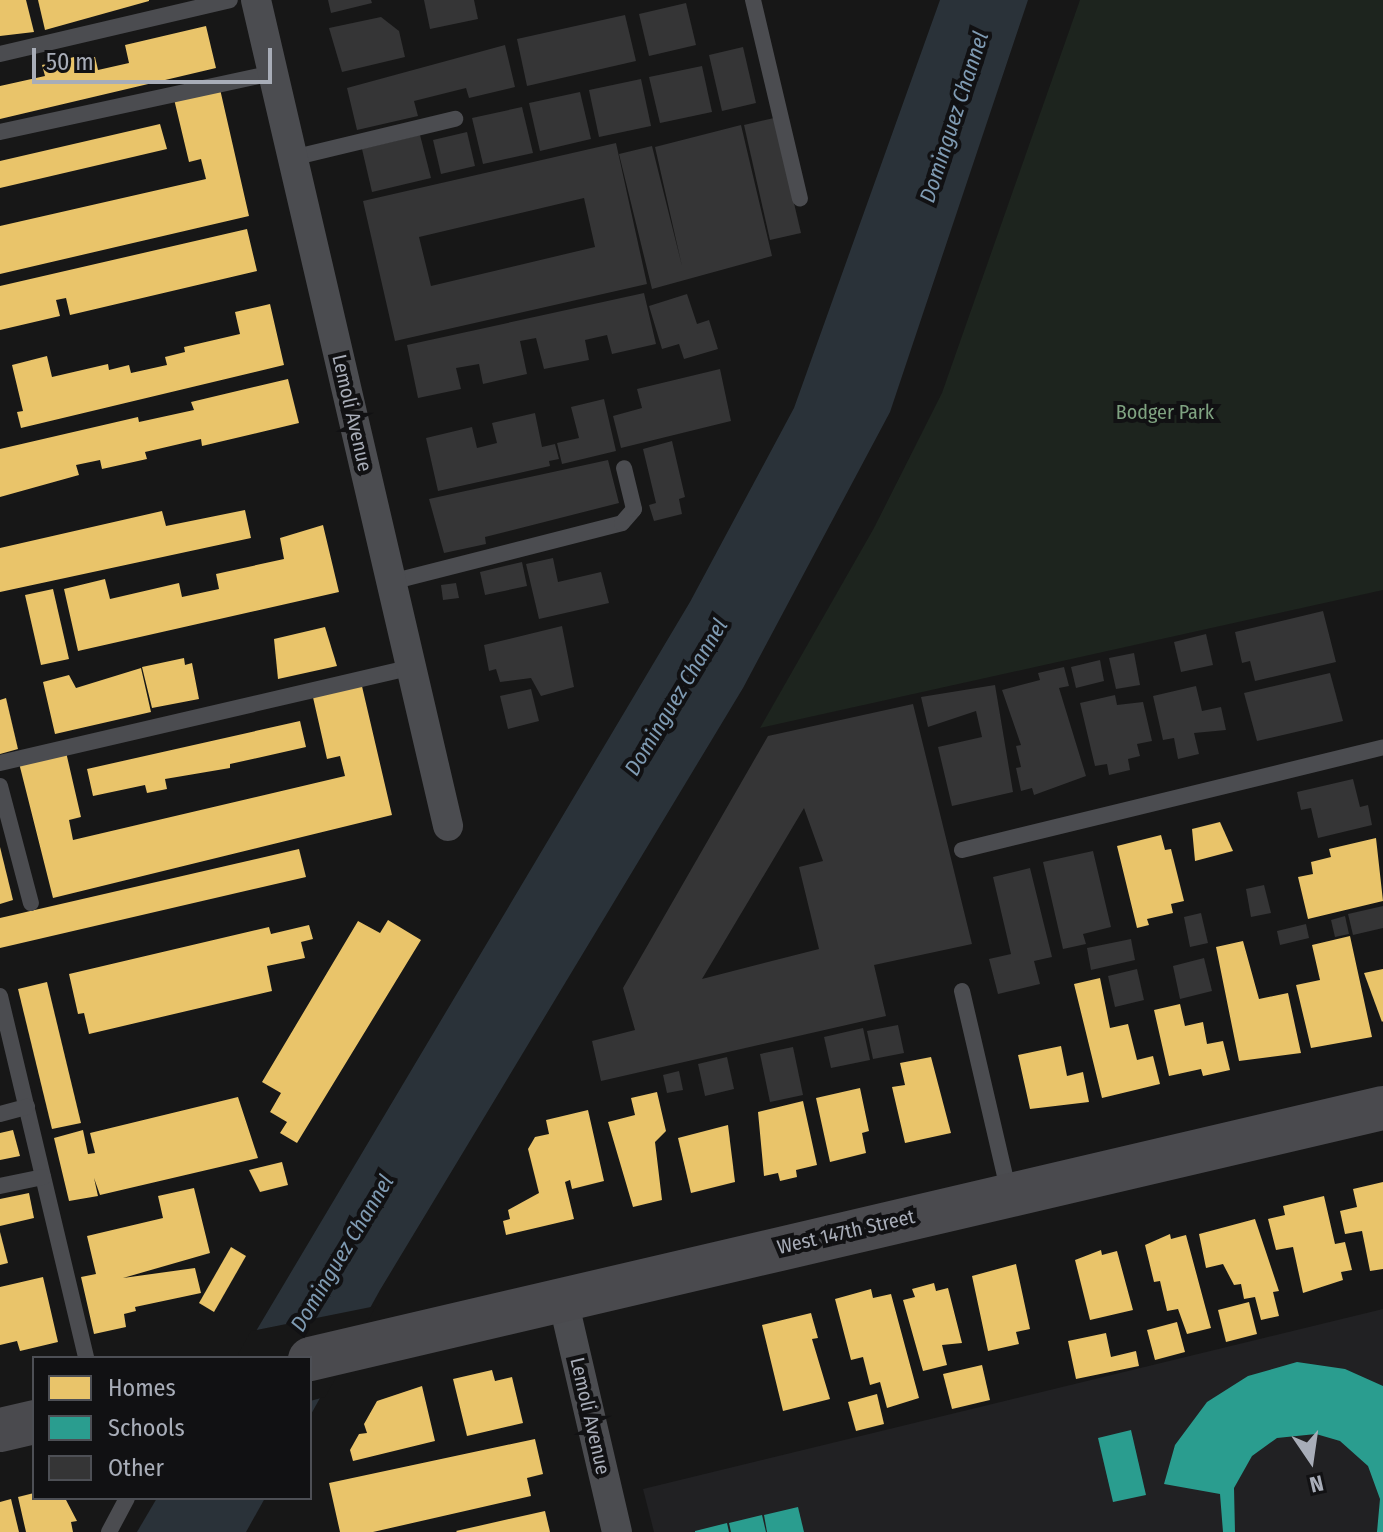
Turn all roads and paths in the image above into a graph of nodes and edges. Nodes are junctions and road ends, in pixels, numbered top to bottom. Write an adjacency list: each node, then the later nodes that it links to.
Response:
1 (230, 0): 4 (lane)
2 (256, 0): 5 (street, Lemoli Avenue)
3 (753, 0): 9 (lane)
4 (0, 54)
5 (273, 73): 7 (lane); 8 (street, Lemoli Avenue)
6 (455, 119): 8 (lane)
7 (0, 132)
8 (292, 158): 11 (street, Lemoli Avenue)
9 (800, 199)
10 (624, 468): 11 (lane)
11 (391, 582): 12 (street, Lemoli Avenue)
12 (411, 667): 14 (lane); 16 (street, Lemoli Avenue)
13 (1383, 747): 17 (lane)
14 (0, 763)
15 (0, 786): 18 (lane)
16 (448, 826)
17 (962, 850)
18 (31, 903)
19 (962, 991): 26 (lane)
20 (0, 996): 21 (lane)
21 (27, 1107): 23 (lane); 24 (lane)
22 (1383, 1108): 26 (street, West 147th Street)
23 (0, 1114)
24 (43, 1177): 25 (lane); 28 (lane)
25 (0, 1186)
26 (1009, 1193): 27 (street, West 147th Street)
27 (563, 1300): 29 (street, West 147th Street); 34 (street, Lemoli Avenue)
28 (86, 1356)
29 (312, 1359)
30 (32, 1422): 31 (street)
31 (0, 1430)
32 (126, 1500): 33 (lane)
33 (109, 1532)
34 (617, 1532)

